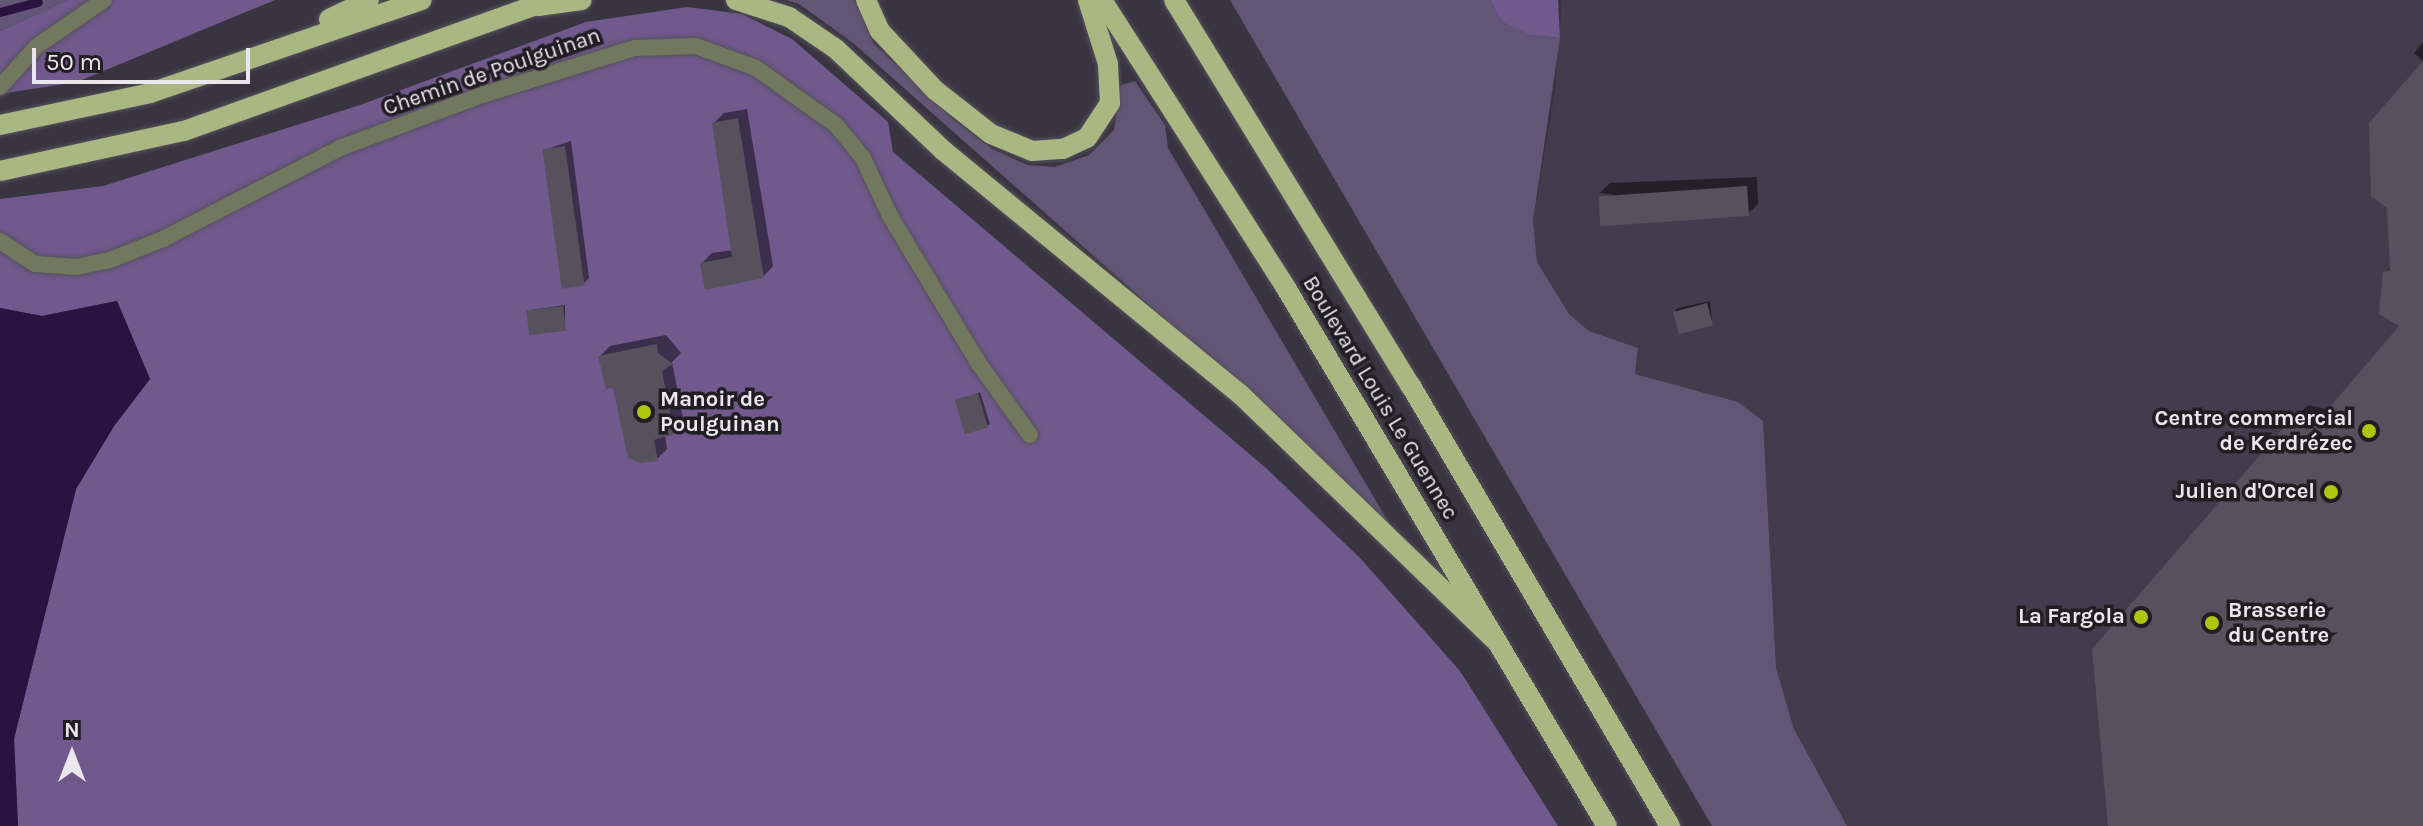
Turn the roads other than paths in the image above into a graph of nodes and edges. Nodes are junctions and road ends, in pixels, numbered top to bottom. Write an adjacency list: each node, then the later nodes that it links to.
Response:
1 (104, 0): 13 (street)
2 (369, 0): 12 (main road)
3 (422, 0): 12 (main road)
4 (550, 0): 11 (main road)
5 (582, 0): 11 (main road)
6 (736, 0): 18 (main road)
7 (866, 0): 8 (main road)
8 (1088, 0)
9 (1102, 0): 18 (main road, Boulevard Louis Le Guennec)
10 (1174, 0): 20 (main road, Boulevard Louis Le Guennec)
11 (530, 8): 15 (main road)
12 (253, 54): 14 (main road)
13 (0, 87)
14 (0, 125)
15 (0, 171)
16 (0, 241): 17 (street, Chemin de Poulguinan)
17 (1030, 435)
18 (1495, 640): 19 (main road, Boulevard Louis Le Guennec)
19 (1607, 826)
20 (1670, 826)

